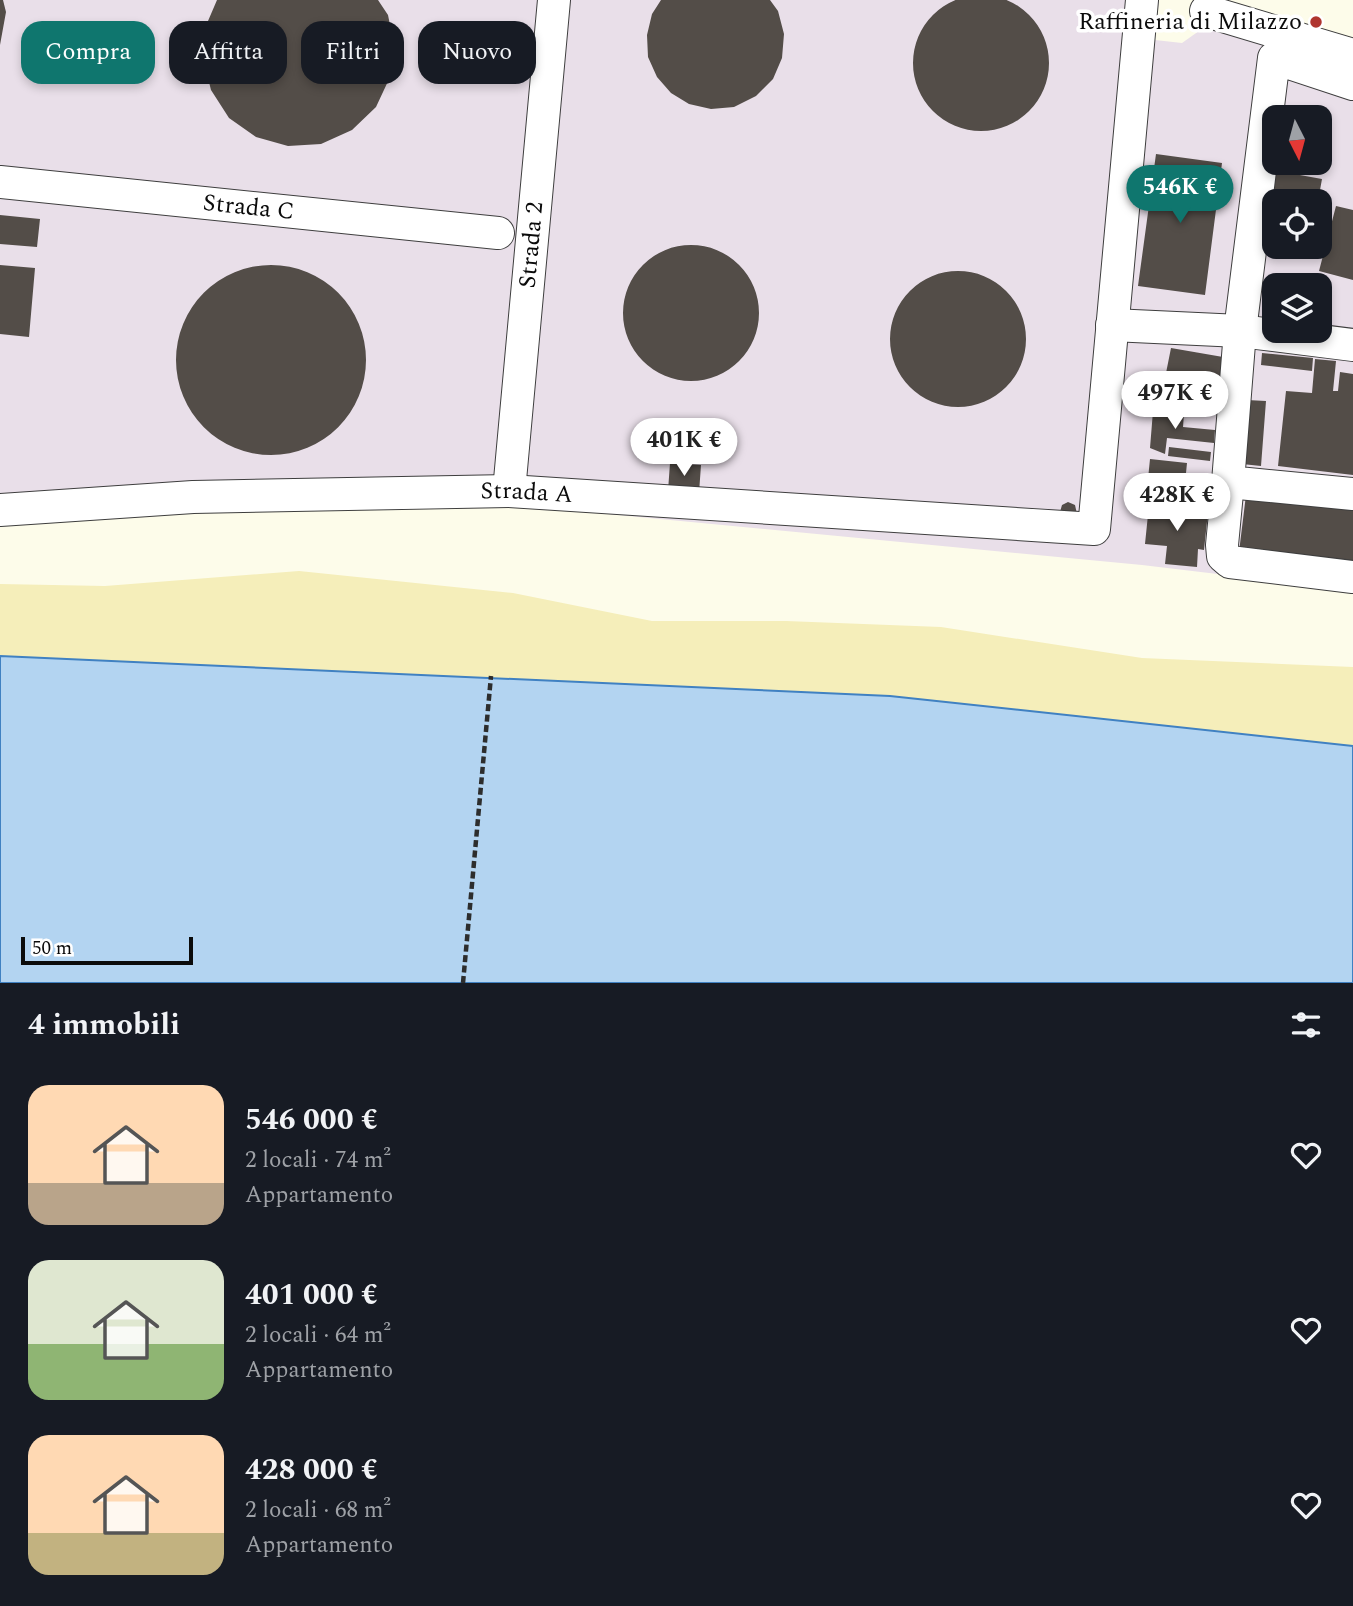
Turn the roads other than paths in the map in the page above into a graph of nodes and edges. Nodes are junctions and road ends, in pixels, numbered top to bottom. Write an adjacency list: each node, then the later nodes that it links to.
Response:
1 (554, 0): 12 (street, Strada 2)
2 (1142, 0): 8 (street)
3 (1206, 11): 4 (street)
4 (1353, 55)
5 (1353, 84): 9 (street)
6 (0, 182): 7 (street, Strada C)
7 (498, 233)
8 (1112, 325): 9 (street); 12 (street, Strada A)
9 (1240, 331): 10 (street); 11 (street)
10 (1353, 345)
11 (1228, 482): 13 (street); 15 (street)
12 (509, 491): 14 (street, Strada A)
13 (1353, 494)
14 (0, 510)
15 (1353, 577)

